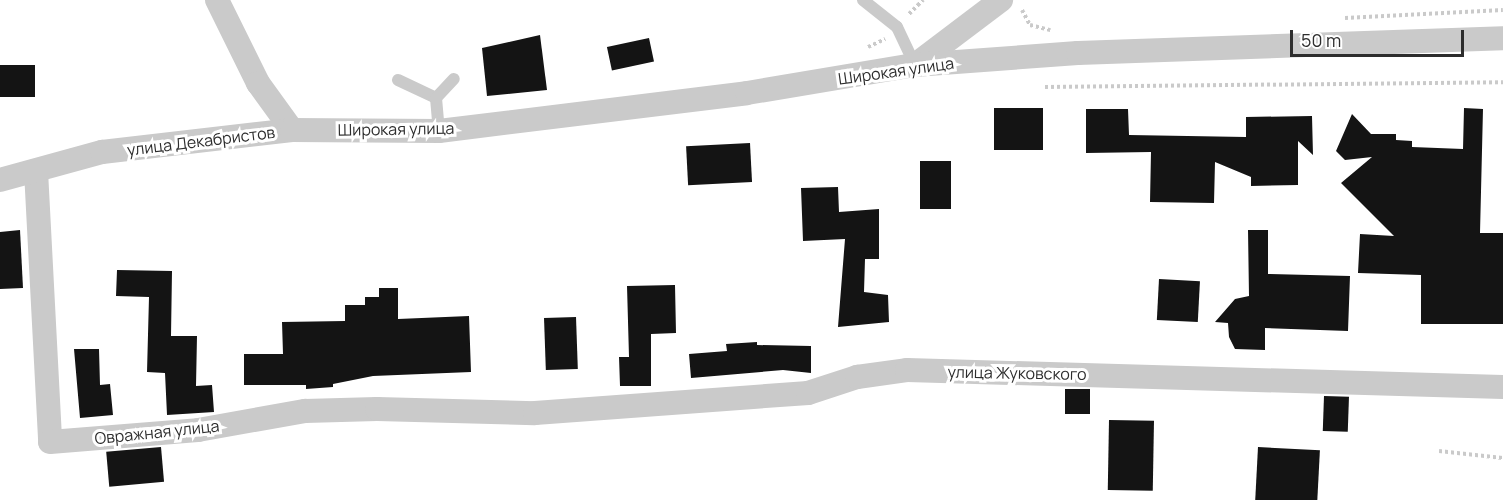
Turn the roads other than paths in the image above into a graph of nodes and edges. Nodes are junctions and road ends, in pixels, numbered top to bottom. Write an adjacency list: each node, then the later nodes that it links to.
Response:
1 (217, 0): 9 (street, улица Декабристов)
2 (863, 0): 5 (lane)
3 (1001, 0): 5 (street)
4 (1503, 38): 5 (street, Широкая улица)
5 (915, 65): 10 (street, Широкая улица)
6 (454, 79): 8 (lane)
7 (398, 80): 8 (lane)
8 (436, 98): 10 (lane)
9 (292, 130): 10 (street, Широкая улица); 11 (street, улица Декабристов)
10 (439, 131)
11 (36, 171): 12 (street, улица Декабристов); 14 (street, Овражная улица)
12 (0, 180)
13 (1503, 387): 14 (street, улица Жуковского)
14 (535, 413)

